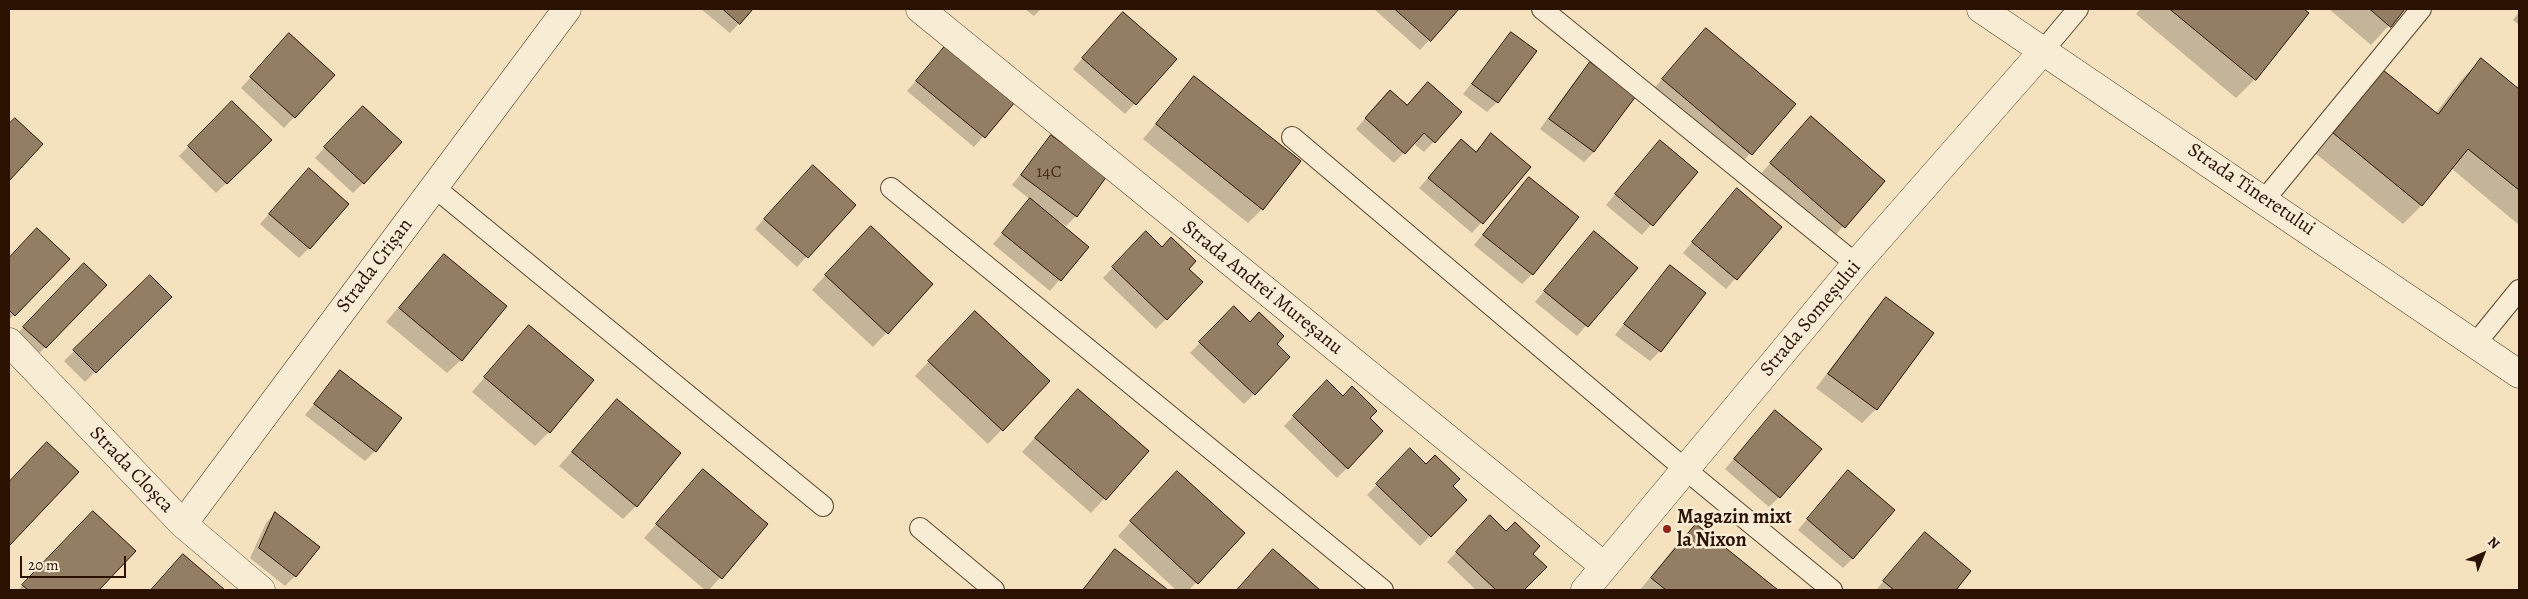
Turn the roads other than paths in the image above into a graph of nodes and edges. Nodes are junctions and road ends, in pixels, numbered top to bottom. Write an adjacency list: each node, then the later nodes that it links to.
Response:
1 (567, 9): 9 (street, Strada Crișan)
2 (920, 9): 21 (street, Strada Andrei Mureșanu)
3 (1542, 9): 12 (lane)
4 (1981, 9): 7 (street, Strada Tineretului)
5 (2078, 9): 7 (lane)
6 (2421, 9): 11 (lane)
7 (2042, 52): 11 (street, Strada Tineretului); 12 (street, Strada Someșului)
8 (1292, 137): 17 (lane)
9 (434, 186): 18 (lane); 19 (street, Strada Crișan)
10 (891, 188): 24 (lane)
11 (2265, 199): 15 (street, Strada Tineretului)
12 (1856, 264): 17 (street, Strada Someșului)
13 (2519, 290): 15 (lane)
14 (9, 342): 19 (street, Strada Cloșca)
15 (2476, 343): 16 (street, Strada Tineretului)
16 (2519, 374)
17 (1686, 470): 21 (street, Strada Someșului); 26 (lane)
18 (823, 506)
19 (184, 524): 22 (street, Strada Cloșca)
20 (920, 528): 23 (lane)
21 (1604, 566): 25 (street, Strada Someșului)
22 (261, 590)
23 (994, 590)
24 (1382, 590)
25 (1585, 590)
26 (1832, 590)

